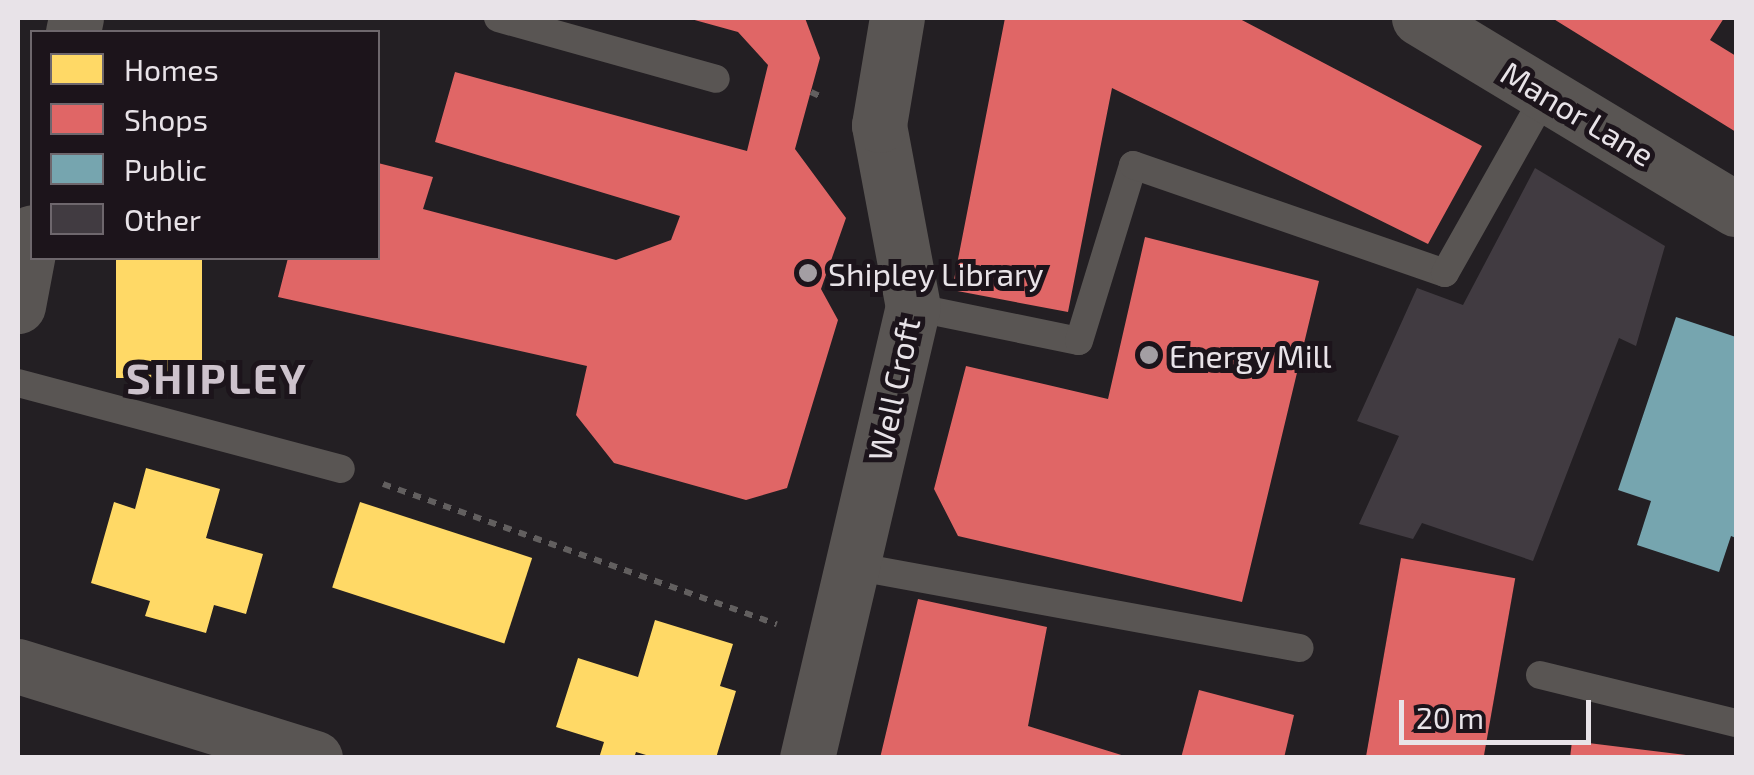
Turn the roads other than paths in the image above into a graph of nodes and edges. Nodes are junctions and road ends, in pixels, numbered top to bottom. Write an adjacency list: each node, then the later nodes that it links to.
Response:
1 (498, 18): 4 (lane)
2 (897, 18): 7 (street, Well Croft)
3 (1419, 18): 5 (street, Manor Lane)
4 (716, 80)
5 (1546, 94): 6 (street, Manor Lane); 7 (lane)
6 (1736, 209)
7 (913, 307): 10 (street, Well Croft)
8 (18, 383): 9 (lane)
9 (341, 469)
10 (853, 566): 11 (lane); 16 (street, Well Croft)
11 (1300, 648)
12 (18, 666): 15 (street)
13 (1540, 675): 14 (lane)
14 (1736, 724)
15 (316, 758)
16 (807, 758)

